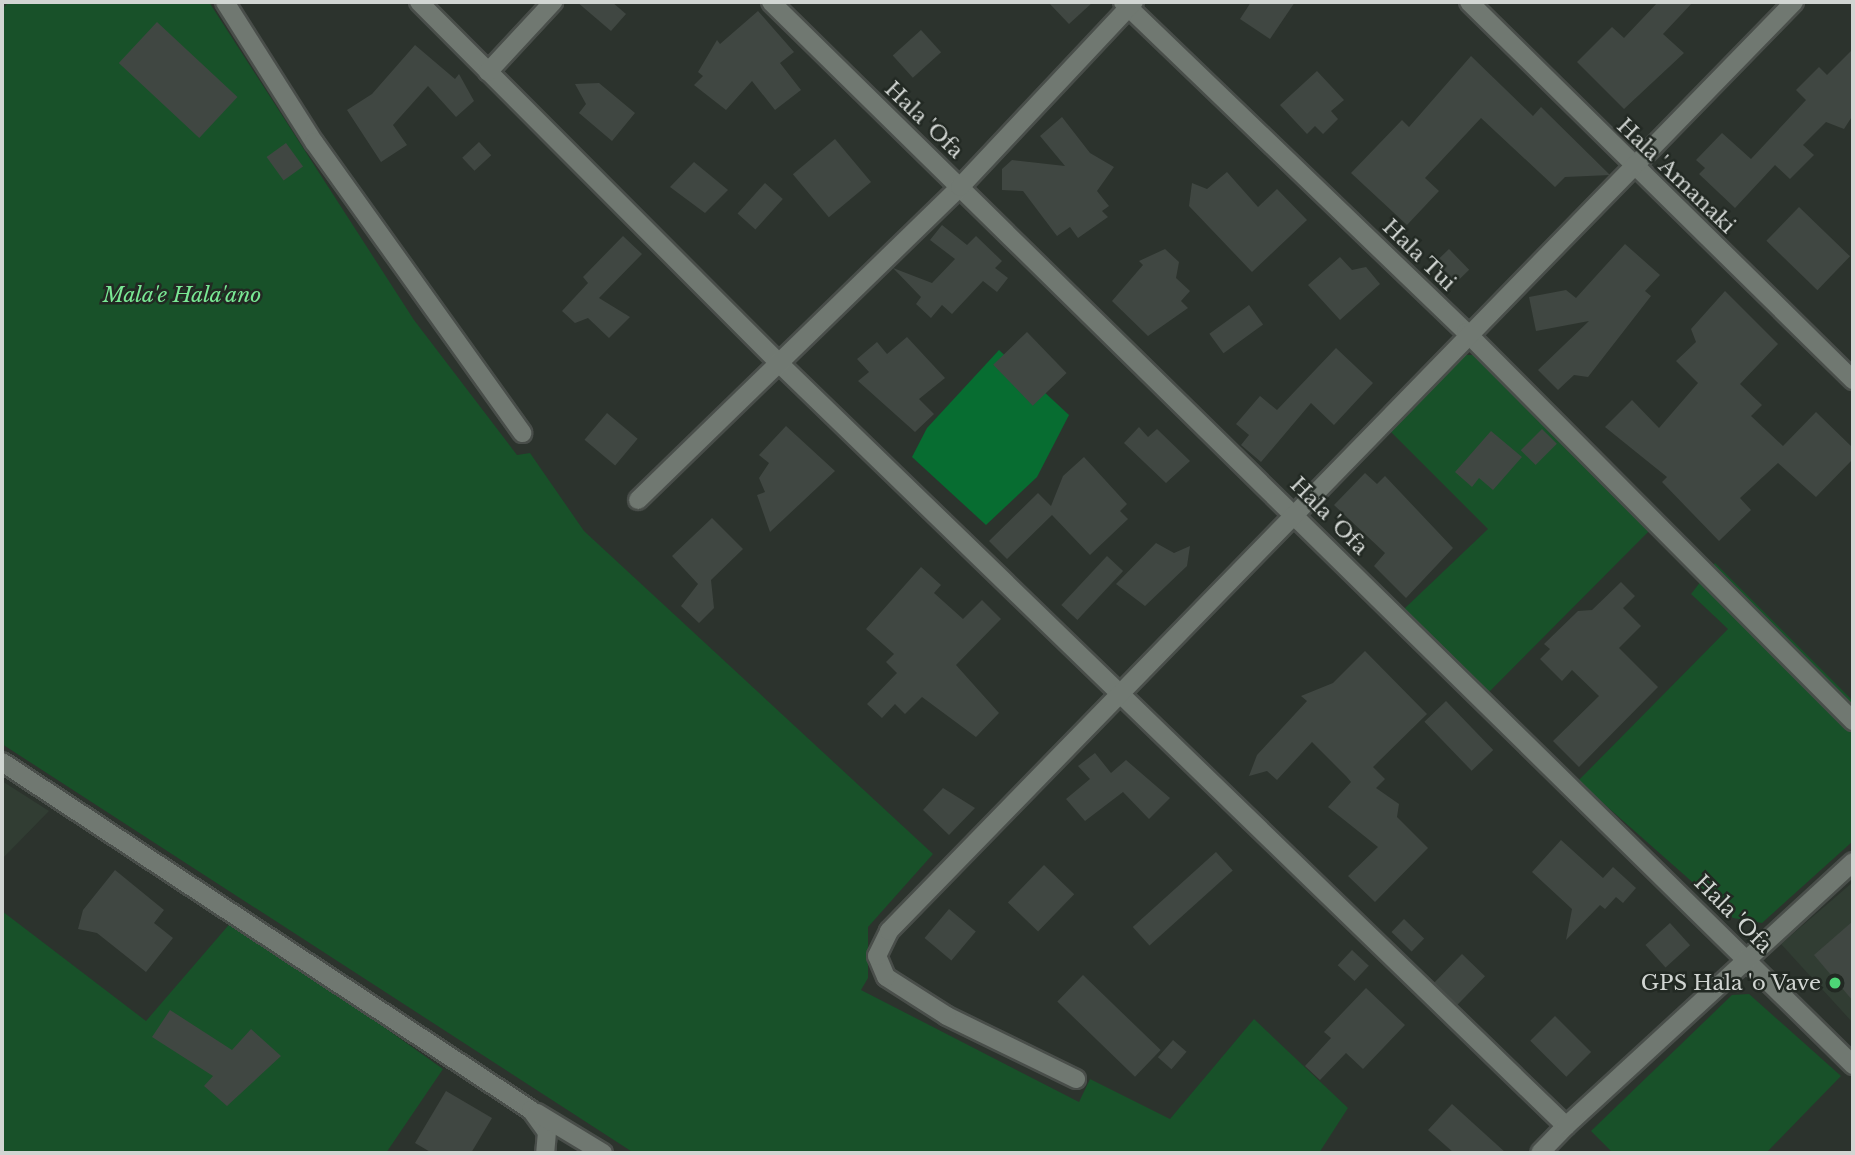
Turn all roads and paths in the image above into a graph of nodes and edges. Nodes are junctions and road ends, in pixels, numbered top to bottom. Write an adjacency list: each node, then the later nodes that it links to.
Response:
1 (225, 2): 14 (street)
2 (419, 2): 8 (street)
3 (553, 2): 8 (street)
4 (771, 2): 10 (street, Hala 'Ofa)
5 (1469, 2): 9 (street, Hala 'Amanaki)
6 (1794, 2): 9 (street)
7 (1129, 4): 10 (street); 11 (street, Hala Tui)
8 (488, 72): 12 (street)
9 (1633, 166): 11 (street); 13 (street, Hala 'Amanaki)
10 (960, 187): 12 (street); 16 (street, Hala 'Ofa)
11 (1466, 332): 16 (street); 18 (street, Hala Tui)
12 (782, 366): 15 (street); 17 (street)
13 (1853, 380)
14 (522, 433)
15 (638, 500)
16 (1293, 513): 17 (street); 21 (street, Hala 'Ofa)
17 (1120, 693): 23 (street); 25 (street)
18 (1853, 721)
19 (2, 762): 24 (street)
20 (1853, 862): 21 (street)
21 (1747, 961): 22 (street, Hala 'Ofa); 25 (street)
22 (1853, 1065)
23 (1076, 1079)
24 (531, 1110): 26 (street); 27 (street)
25 (1566, 1126): 28 (street)
26 (545, 1153)
27 (603, 1153)
28 (1540, 1153)

